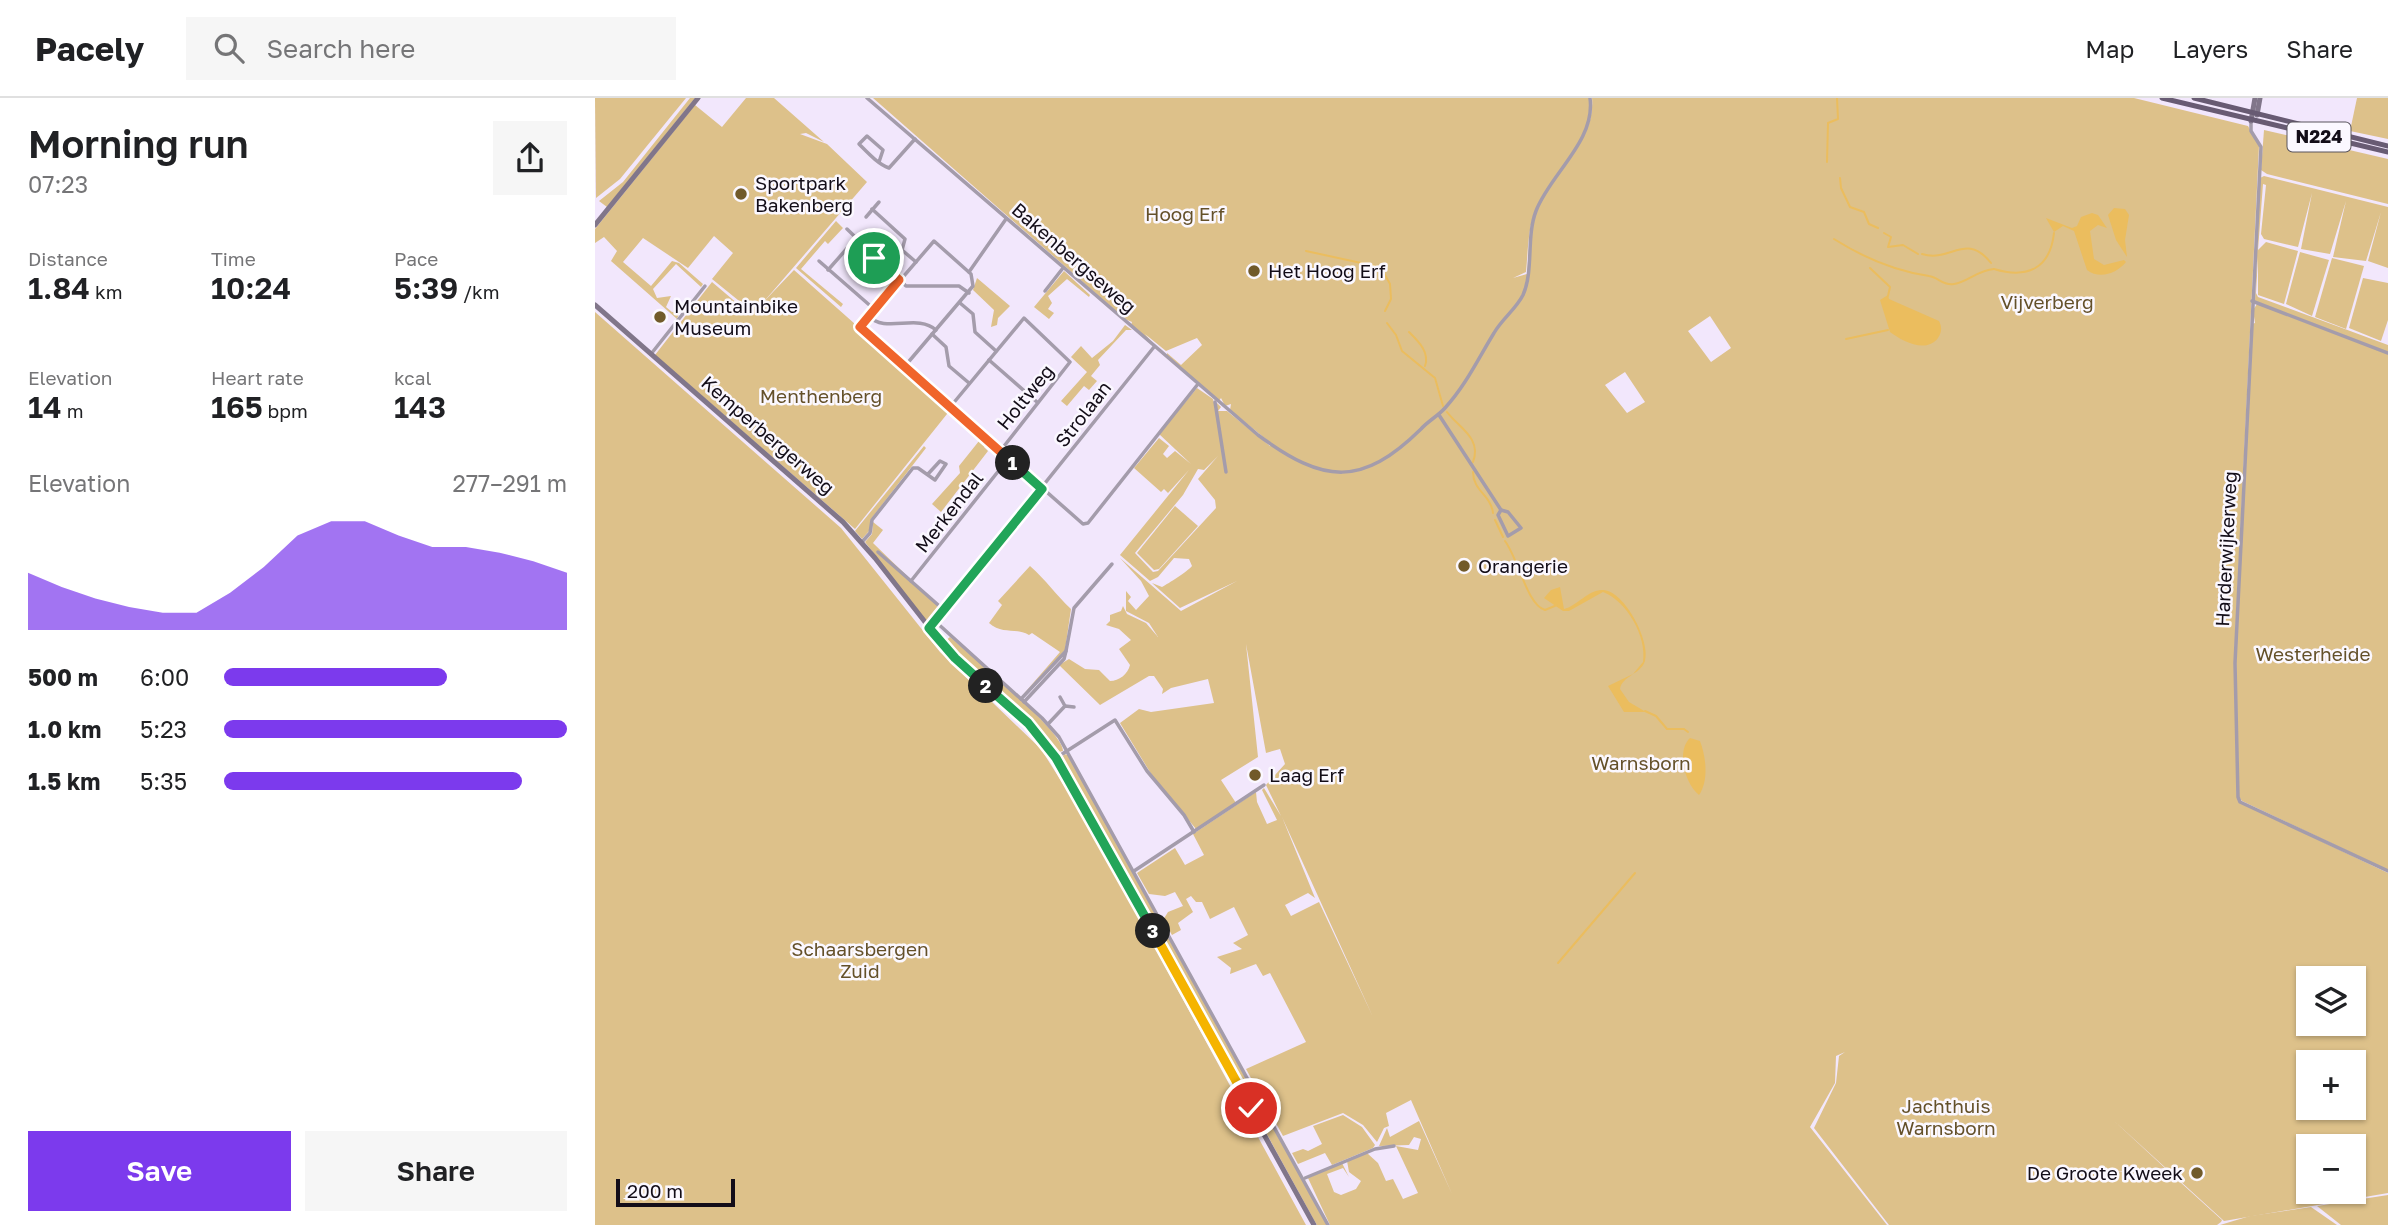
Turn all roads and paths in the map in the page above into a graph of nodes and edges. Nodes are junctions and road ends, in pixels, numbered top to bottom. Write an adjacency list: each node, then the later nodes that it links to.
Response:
1 (698, 98): 17 (main road)
2 (867, 98): 9 (street, Bakenbergseweg)
3 (1590, 98): 49 (street, Bakenbergseweg)
4 (2162, 98): 8 (main road, N224)
5 (2194, 98): 7 (main road, N224)
6 (2257, 98): 7 (main road)
7 (2255, 113): 8 (main road); 10 (main road, N224)
8 (2253, 121): 11 (main road, N224); 29 (street, Harderwijkerweg)
9 (915, 139): 12 (street); 16 (street, Bakenbergseweg)
10 (2388, 146)
11 (2388, 152)
12 (879, 162): 12 (street)
13 (879, 202): 14 (street)
14 (872, 209): 15 (street); 21 (street)
15 (866, 217)
16 (1006, 219): 22 (street, Bakenbergseweg); 24 (street)
17 (595, 226)
18 (847, 229): 19 (street)
19 (857, 237): 23 (street); 25 (street)
20 (819, 261): 23 (street)
21 (916, 262): 24 (street); 25 (street)
22 (1063, 268): 27 (street); 36 (street, Bakenbergseweg)
23 (828, 270): 32 (street)
24 (968, 272): 28 (street)
25 (899, 280): 28 (street); 32 (street)
26 (705, 286): 39 (street)
27 (1045, 291)
28 (969, 293): 30 (street)
29 (2252, 301): 38 (street); 73 (street, Harderwijkerweg)
30 (960, 303): 34 (street); 37 (street)
31 (595, 305): 39 (main road, Kemperbergerweg)
32 (874, 309): 33 (street)
33 (868, 316): 34 (street); 41 (street)
34 (936, 330): 35 (street)
35 (932, 334): 41 (street); 42 (street)
36 (1154, 347): 43 (street, Bakenbergseweg); 54 (street, Strolaan)
37 (996, 351): 40 (street); 45 (street, Holtweg)
38 (2388, 353)
39 (651, 354): 56 (main road, Kemperbergerweg)
40 (989, 360): 42 (street); 45 (street)
41 (905, 366): 46 (street)
42 (969, 384): 46 (street)
43 (1198, 384): 44 (street, Bakenbergseweg); 54 (street)
44 (1214, 399): 47 (street, Bakenbergseweg); 48 (street)
45 (1038, 403): 50 (street, Holtweg)
46 (951, 406): 50 (street)
47 (1226, 409): 48 (street); 49 (street, Bakenbergseweg)
48 (1216, 412): 52 (street)
49 (1438, 414): 55 (street)
50 (1001, 450): 51 (street)
51 (1008, 459): 54 (street); 59 (street, Merkendal)
52 (1226, 472)
53 (928, 474): 53 (street); 56 (street)
54 (1042, 489): 60 (street, Strolaan)
55 (1501, 510): 55 (street)
56 (862, 542): 62 (main road, Kemperbergerweg)
57 (879, 552): 59 (street)
58 (1112, 564): 64 (street)
59 (912, 582): 60 (street)
60 (945, 611): 61 (street, Strolaan)
61 (936, 622): 62 (street, Strolaan); 64 (street)
62 (931, 631): 69 (main road, Kemperbergerweg)
63 (1060, 696): 65 (street)
64 (1022, 700): 67 (street)
65 (1065, 706): 66 (street); 67 (street)
66 (1074, 707)
67 (1048, 724): 68 (street)
68 (1067, 751): 69 (street); 71 (street); 72 (street)
69 (1056, 758): 76 (main road, Kemperbergerweg)
70 (1264, 785): 71 (street)
71 (1194, 832): 72 (street)
72 (1134, 871): 75 (street)
73 (2388, 871)
74 (1394, 1146): 75 (street)
75 (1304, 1179): 77 (street)
76 (1314, 1225)
77 (1328, 1225)

